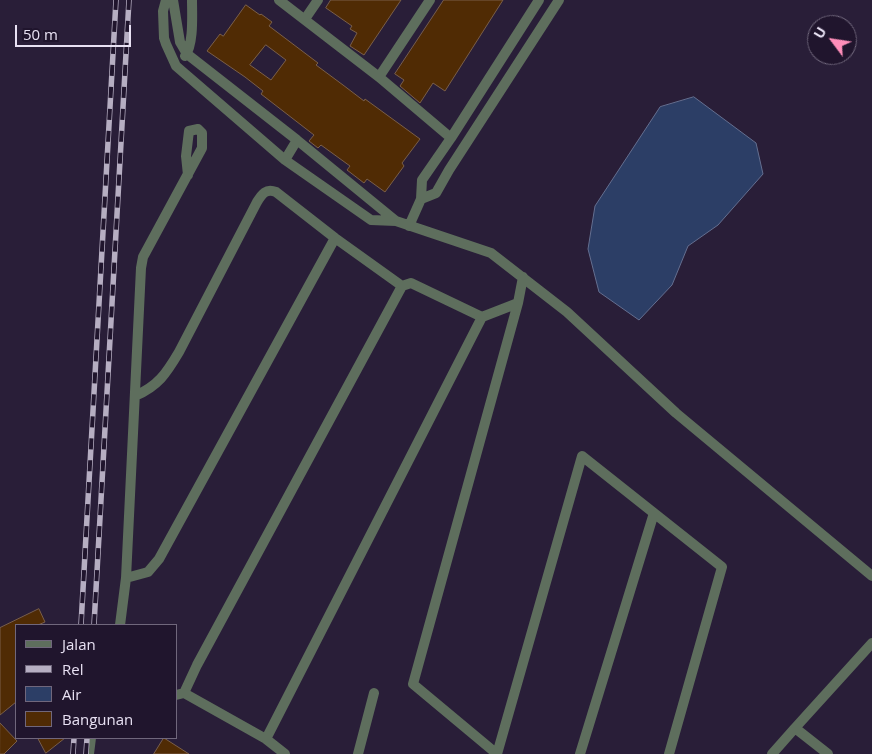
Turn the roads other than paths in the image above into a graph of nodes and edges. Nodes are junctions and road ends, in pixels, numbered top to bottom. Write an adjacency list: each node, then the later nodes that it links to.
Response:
1 (166, 0): 12 (street)
2 (174, 0): 10 (street)
3 (192, 0): 10 (street)
4 (280, 0): 9 (street)
5 (318, 0): 9 (street)
6 (430, 0): 14 (street)
7 (539, 0): 11 (street)
8 (559, 0): 13 (street)
9 (305, 19): 14 (street)
10 (187, 54): 12 (street); 16 (street)
11 (499, 63): 13 (street); 15 (street)
12 (176, 66): 17 (street)
13 (511, 74): 19 (street)
14 (379, 78): 15 (street)
15 (451, 138): 19 (street)
16 (297, 140): 17 (street); 20 (street)
17 (285, 160): 20 (street)
18 (188, 175): 27 (street)
19 (421, 199): 21 (street)
20 (396, 221): 21 (street)
21 (410, 226): 23 (street)
22 (335, 238): 24 (street); 27 (street); 30 (street)
23 (523, 277): 25 (street); 29 (street)
24 (402, 286): 26 (street); 34 (street)
25 (518, 303): 26 (street); 28 (street)
26 (482, 317): 37 (street)
27 (135, 396): 30 (street)
28 (654, 513): 41 (street); 42 (street)
29 (872, 576)
30 (126, 578): 31 (street)
31 (120, 624)
32 (872, 643): 35 (street)
33 (374, 693): 40 (street)
34 (180, 694): 37 (street)
35 (795, 728): 43 (street); 44 (street)
36 (91, 739): 38 (street)
37 (266, 739): 39 (street)
38 (89, 754)
39 (285, 754)
40 (358, 754)
41 (580, 754)
42 (669, 754)
43 (772, 754)
44 (828, 754)

